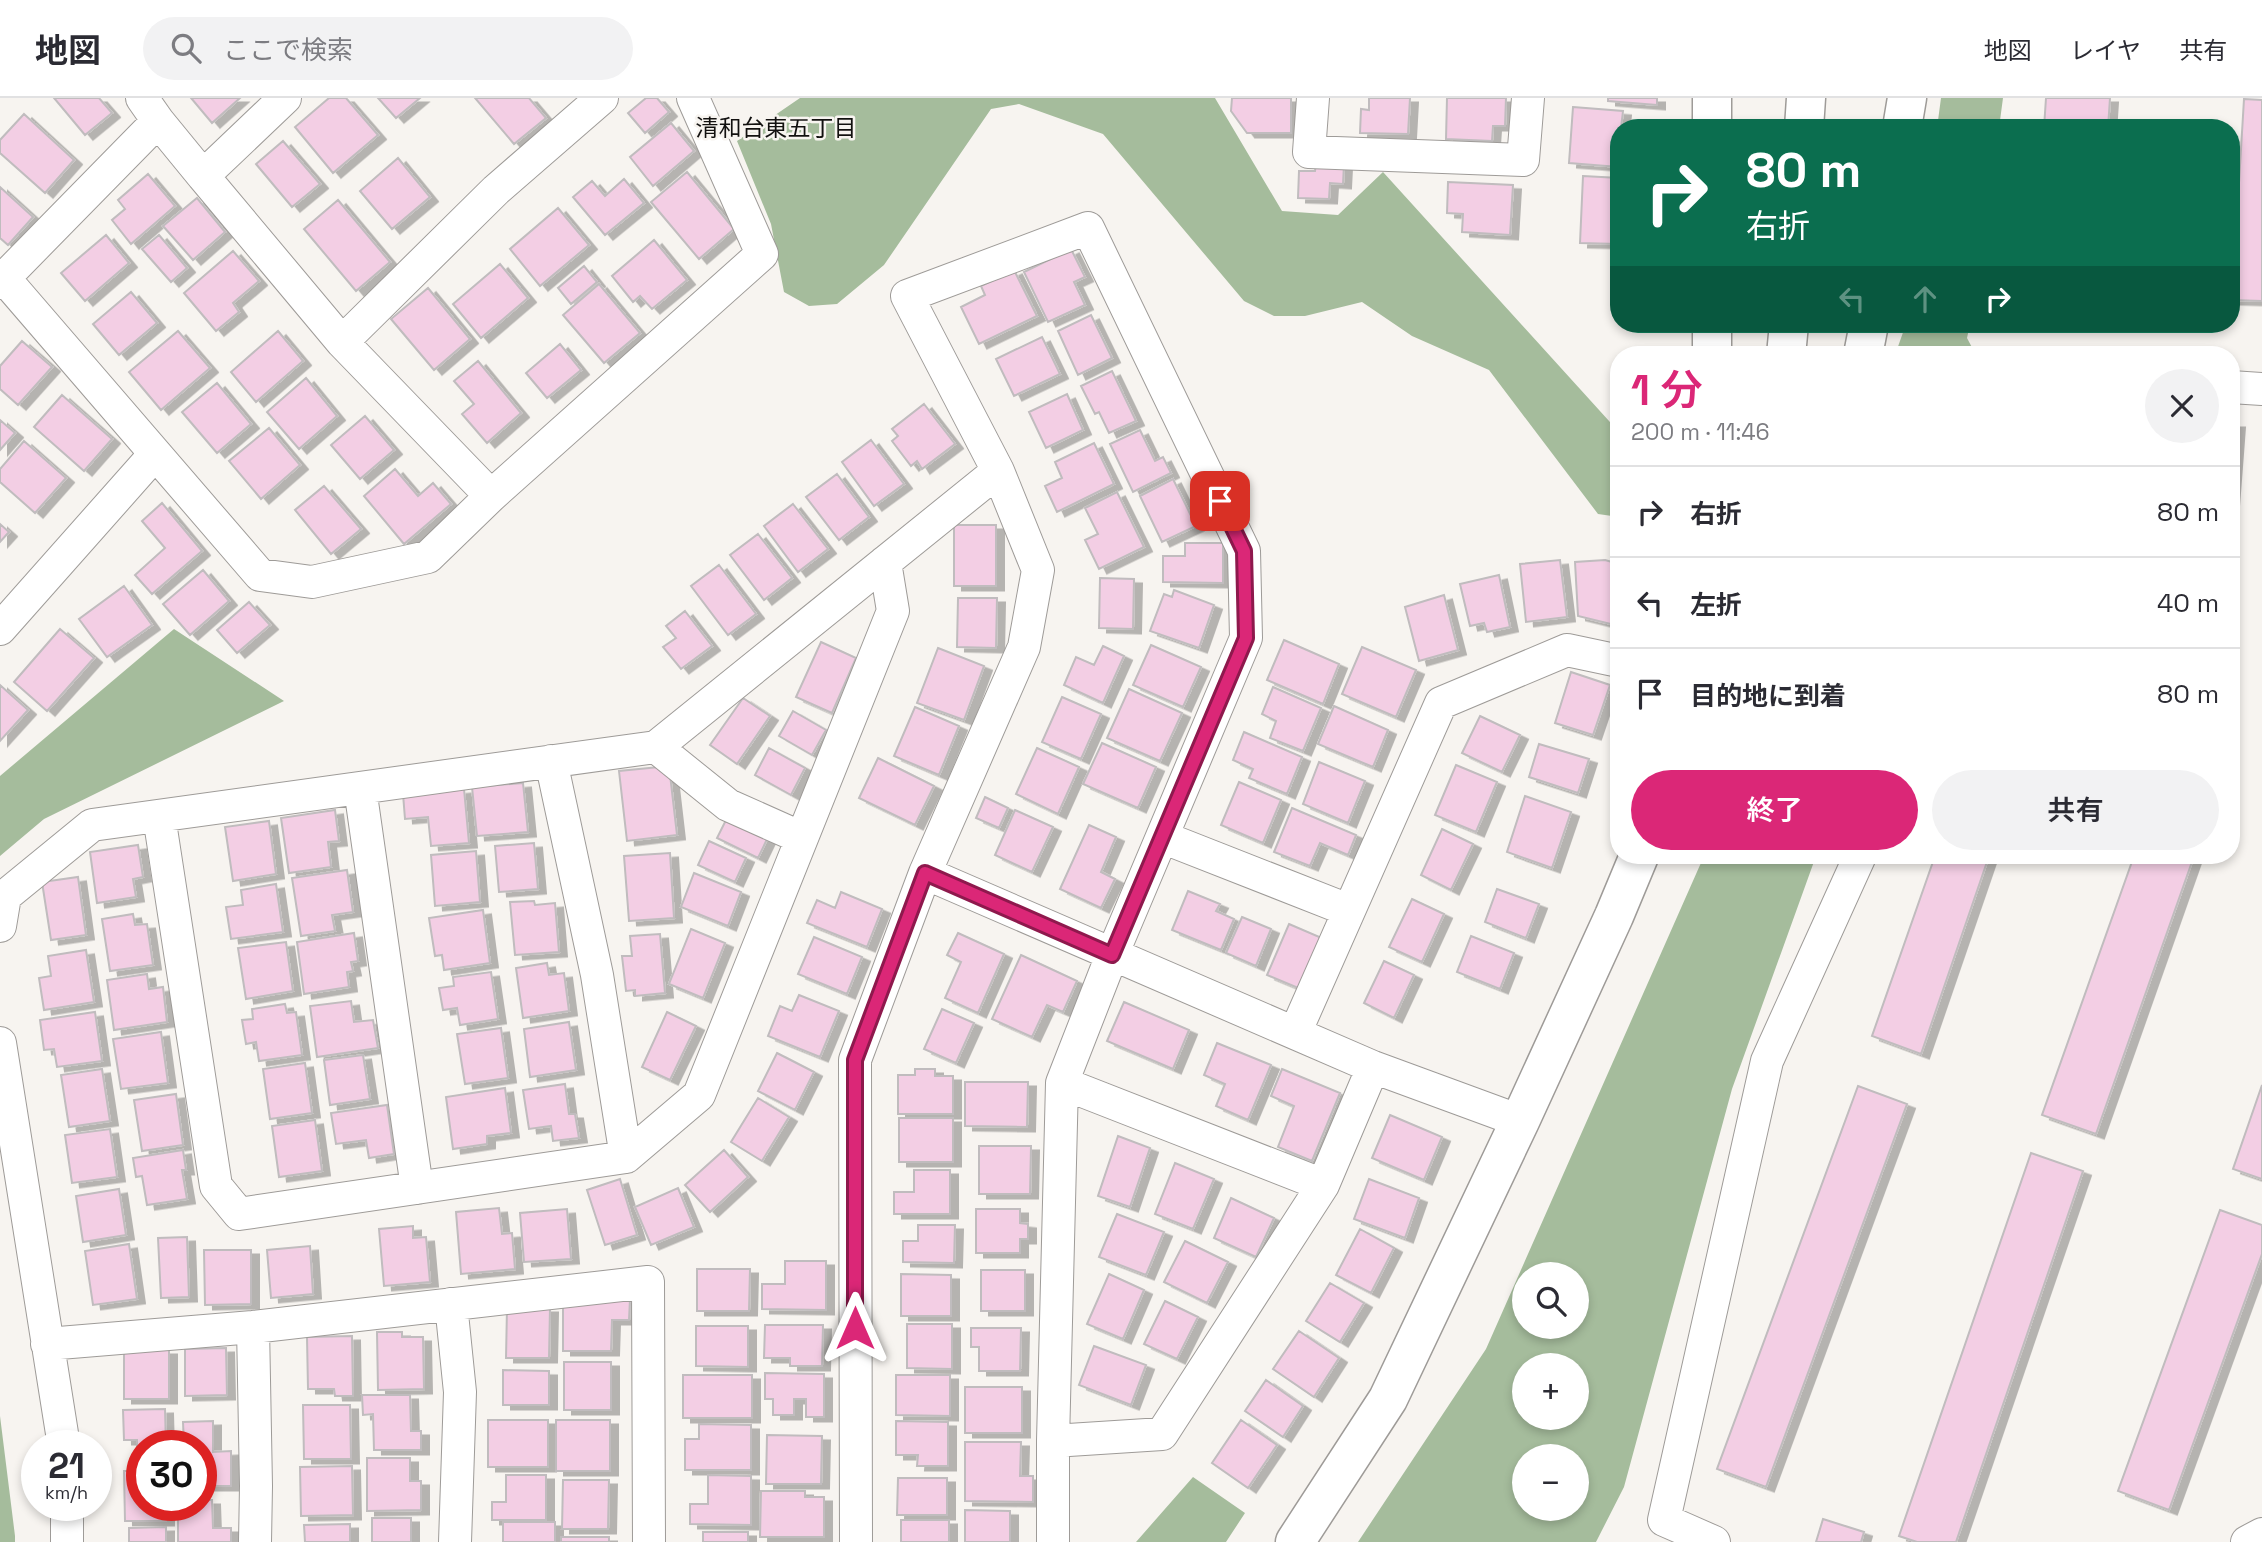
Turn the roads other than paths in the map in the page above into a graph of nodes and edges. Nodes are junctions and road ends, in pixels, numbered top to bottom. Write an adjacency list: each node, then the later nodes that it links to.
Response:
1 (285, 98): 13 (street)
2 (602, 98): 15 (street)
3 (693, 98): 20 (street)
4 (1313, 98): 5 (street)
5 (1528, 98)
6 (1712, 98): 10 (street)
7 (1806, 98): 11 (street)
8 (1907, 98): 12 (street)
9 (150, 110): 13 (street); 14 (street)
10 (1712, 119)
11 (1805, 119)
12 (1904, 119)
13 (202, 176): 15 (street)
14 (2, 280): 18 (street)
15 (342, 342): 20 (street)
16 (2240, 388): 17 (street)
17 (2262, 389)
18 (155, 454): 20 (street); 22 (street)
19 (998, 471): 21 (street); 28 (street); 33 (street)
20 (491, 496)
21 (885, 562): 24 (street); 29 (street)
22 (0, 629)
23 (1610, 659): 34 (street)
24 (656, 747): 25 (street); 29 (street)
25 (551, 761): 26 (street); 43 (street)
26 (360, 788): 27 (street); 45 (street)
27 (159, 816): 36 (street); 45 (street)
28 (1162, 837): 34 (street); 37 (street)
29 (802, 838): 43 (street)
30 (1623, 864): 35 (street)
31 (1636, 864): 35 (street)
32 (1856, 864): 60 (street)
33 (925, 873): 37 (street); 57 (street)
34 (1348, 910): 38 (street)
35 (1614, 916): 42 (street)
36 (0, 926)
37 (1112, 955): 38 (street); 41 (street)
38 (1295, 1033): 40 (street)
39 (0, 1043): 48 (street)
40 (1373, 1067): 42 (street); 44 (street)
41 (1062, 1083): 44 (street); 50 (street)
42 (1520, 1121): 59 (street)
43 (626, 1157): 45 (street)
44 (1323, 1185): 50 (street)
45 (417, 1188)
46 (451, 1304): 47 (street); 55 (street); 56 (street)
47 (253, 1327): 48 (street); 54 (street)
48 (47, 1344): 49 (street)
49 (61, 1430)
50 (1053, 1441): 58 (street)
51 (67, 1521): 53 (street)
52 (2262, 1534): 61 (street)
53 (66, 1542)
54 (255, 1542)
55 (455, 1542)
56 (649, 1542)
57 (856, 1542)
58 (1053, 1542)
59 (1295, 1542)
60 (1714, 1542)
61 (2247, 1542)

